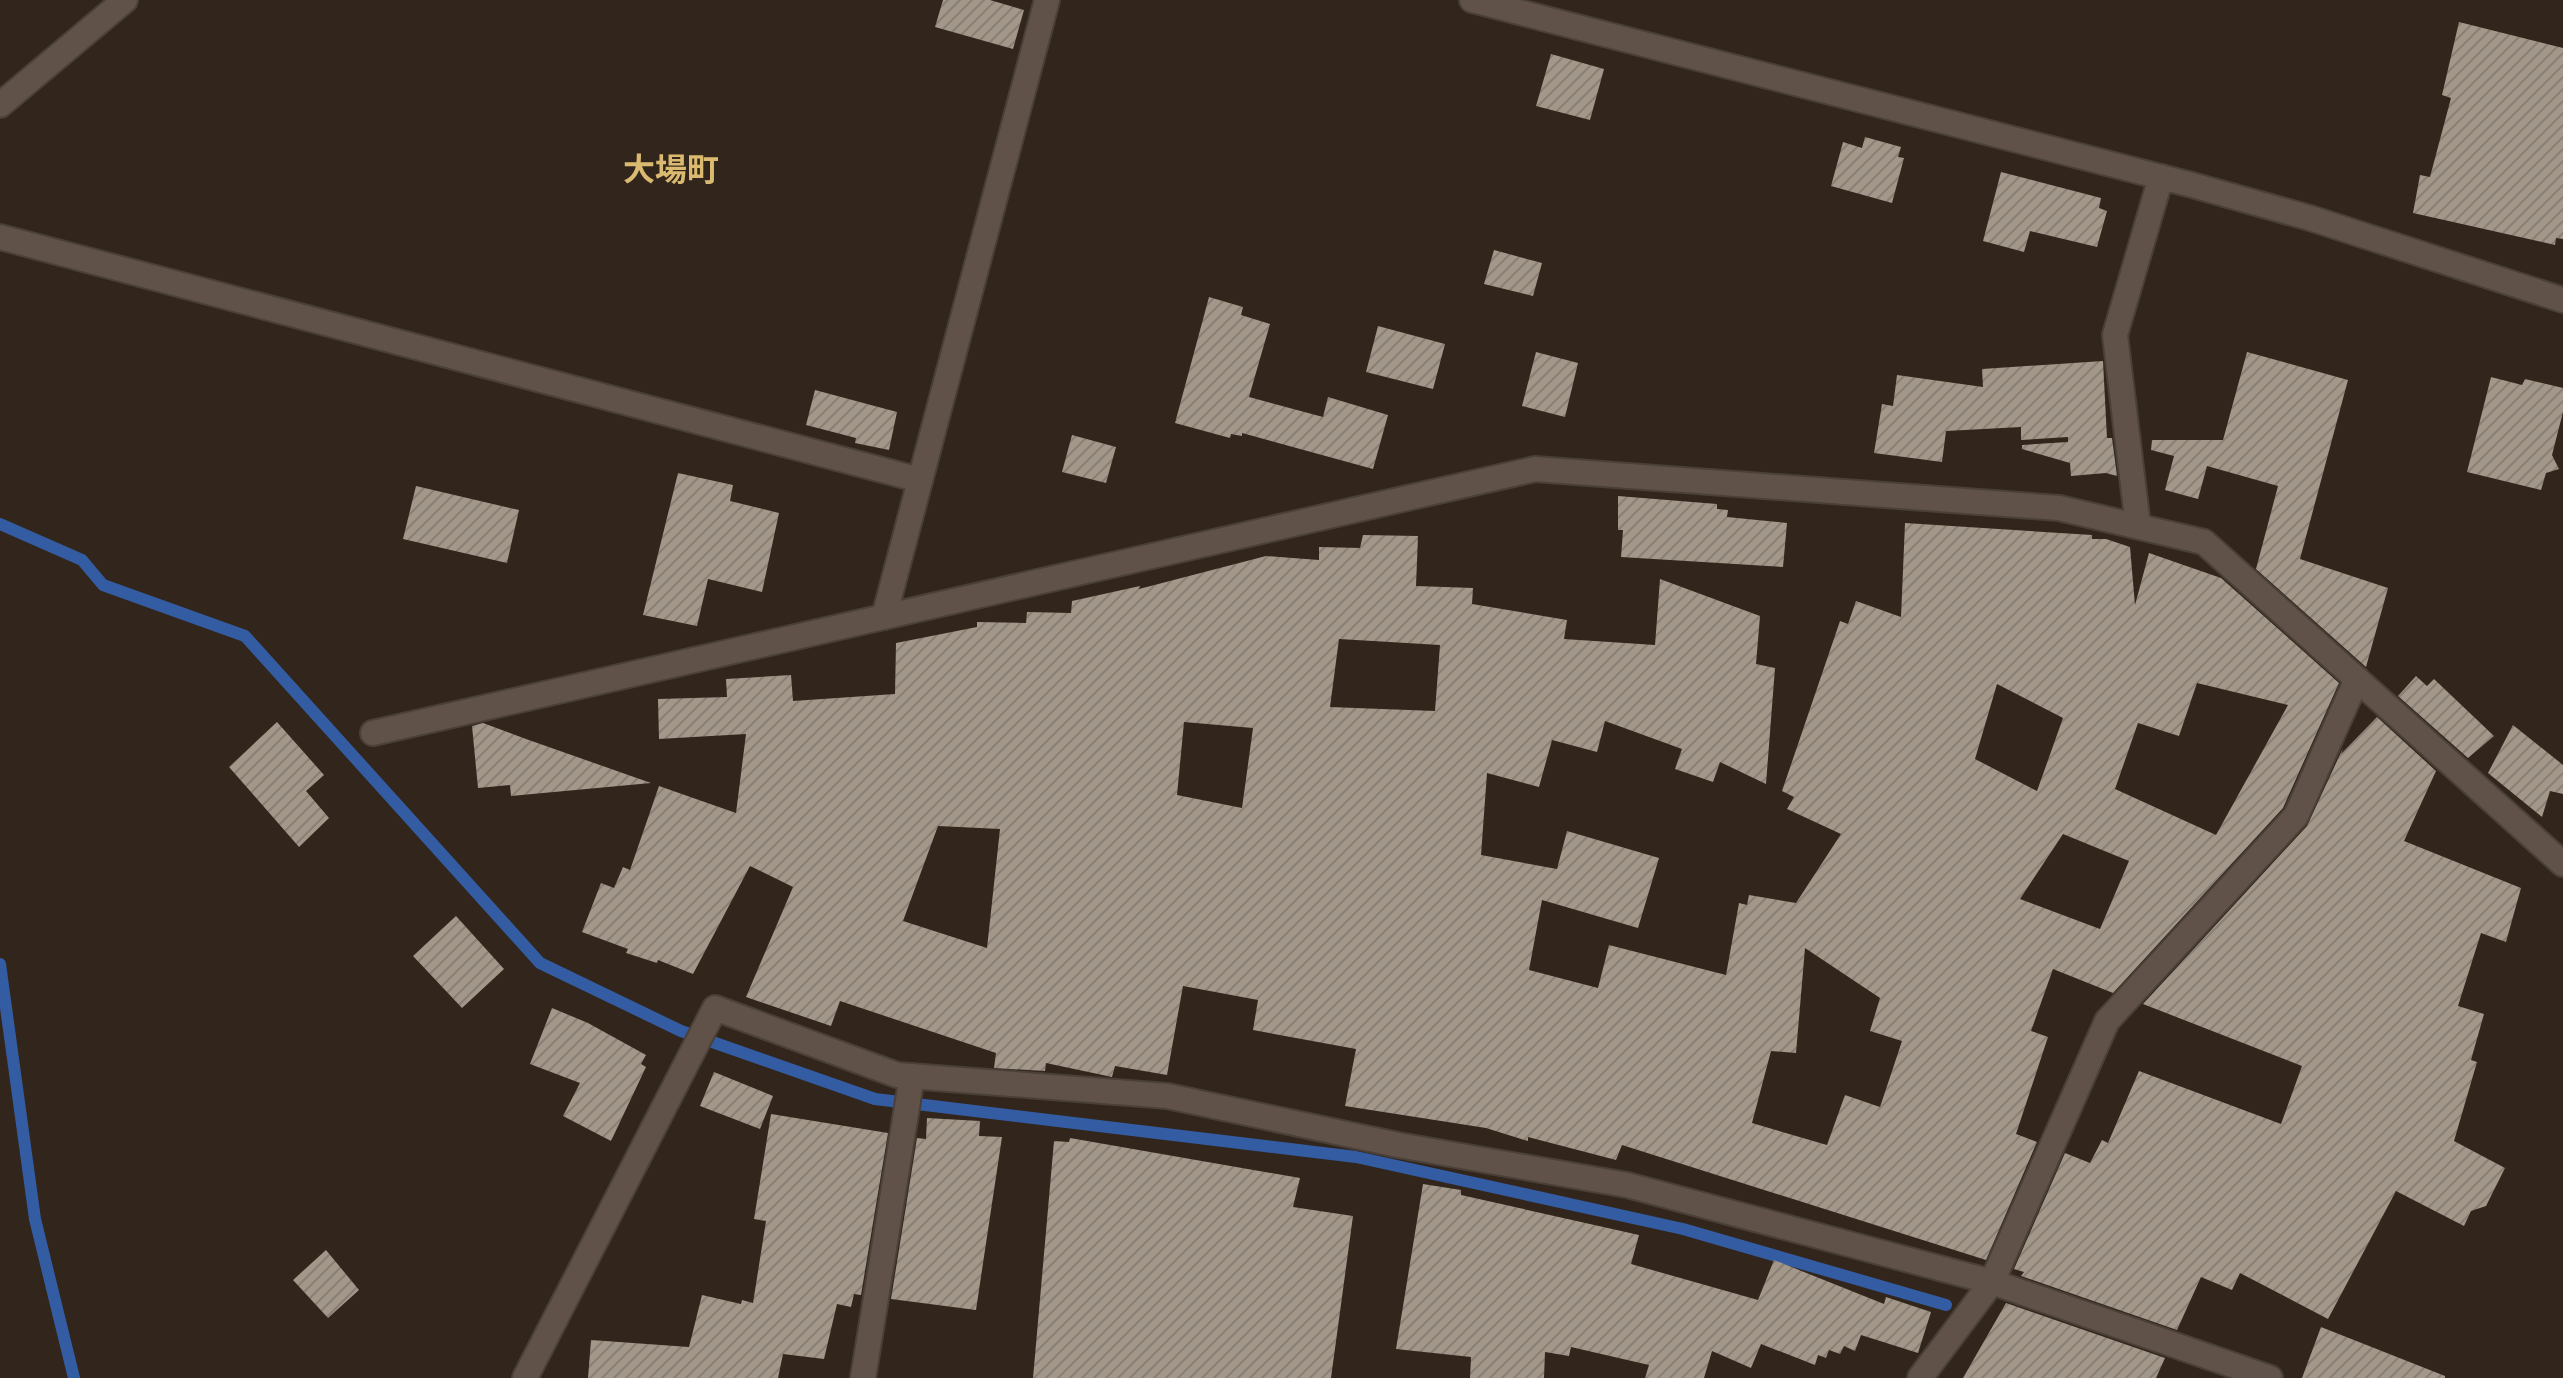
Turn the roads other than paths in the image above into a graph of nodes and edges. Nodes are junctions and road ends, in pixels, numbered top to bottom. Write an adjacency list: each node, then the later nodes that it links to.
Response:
1 (125, 0): 4 (street)
2 (1047, 0): 8 (street)
3 (1472, 0): 5 (street)
4 (0, 105)
5 (2161, 177): 7 (street); 9 (street)
6 (0, 237): 8 (street)
7 (2563, 300)
8 (920, 480): 10 (street)
9 (2138, 526): 10 (street); 11 (street)
10 (884, 617): 12 (street)
11 (2357, 679): 13 (street); 15 (street)
12 (373, 733)
13 (2563, 864)
14 (912, 1077): 15 (street); 16 (street); 17 (street)
15 (1992, 1282): 18 (street); 19 (street)
16 (525, 1378)
17 (863, 1378)
18 (1920, 1378)
19 (2270, 1378)

